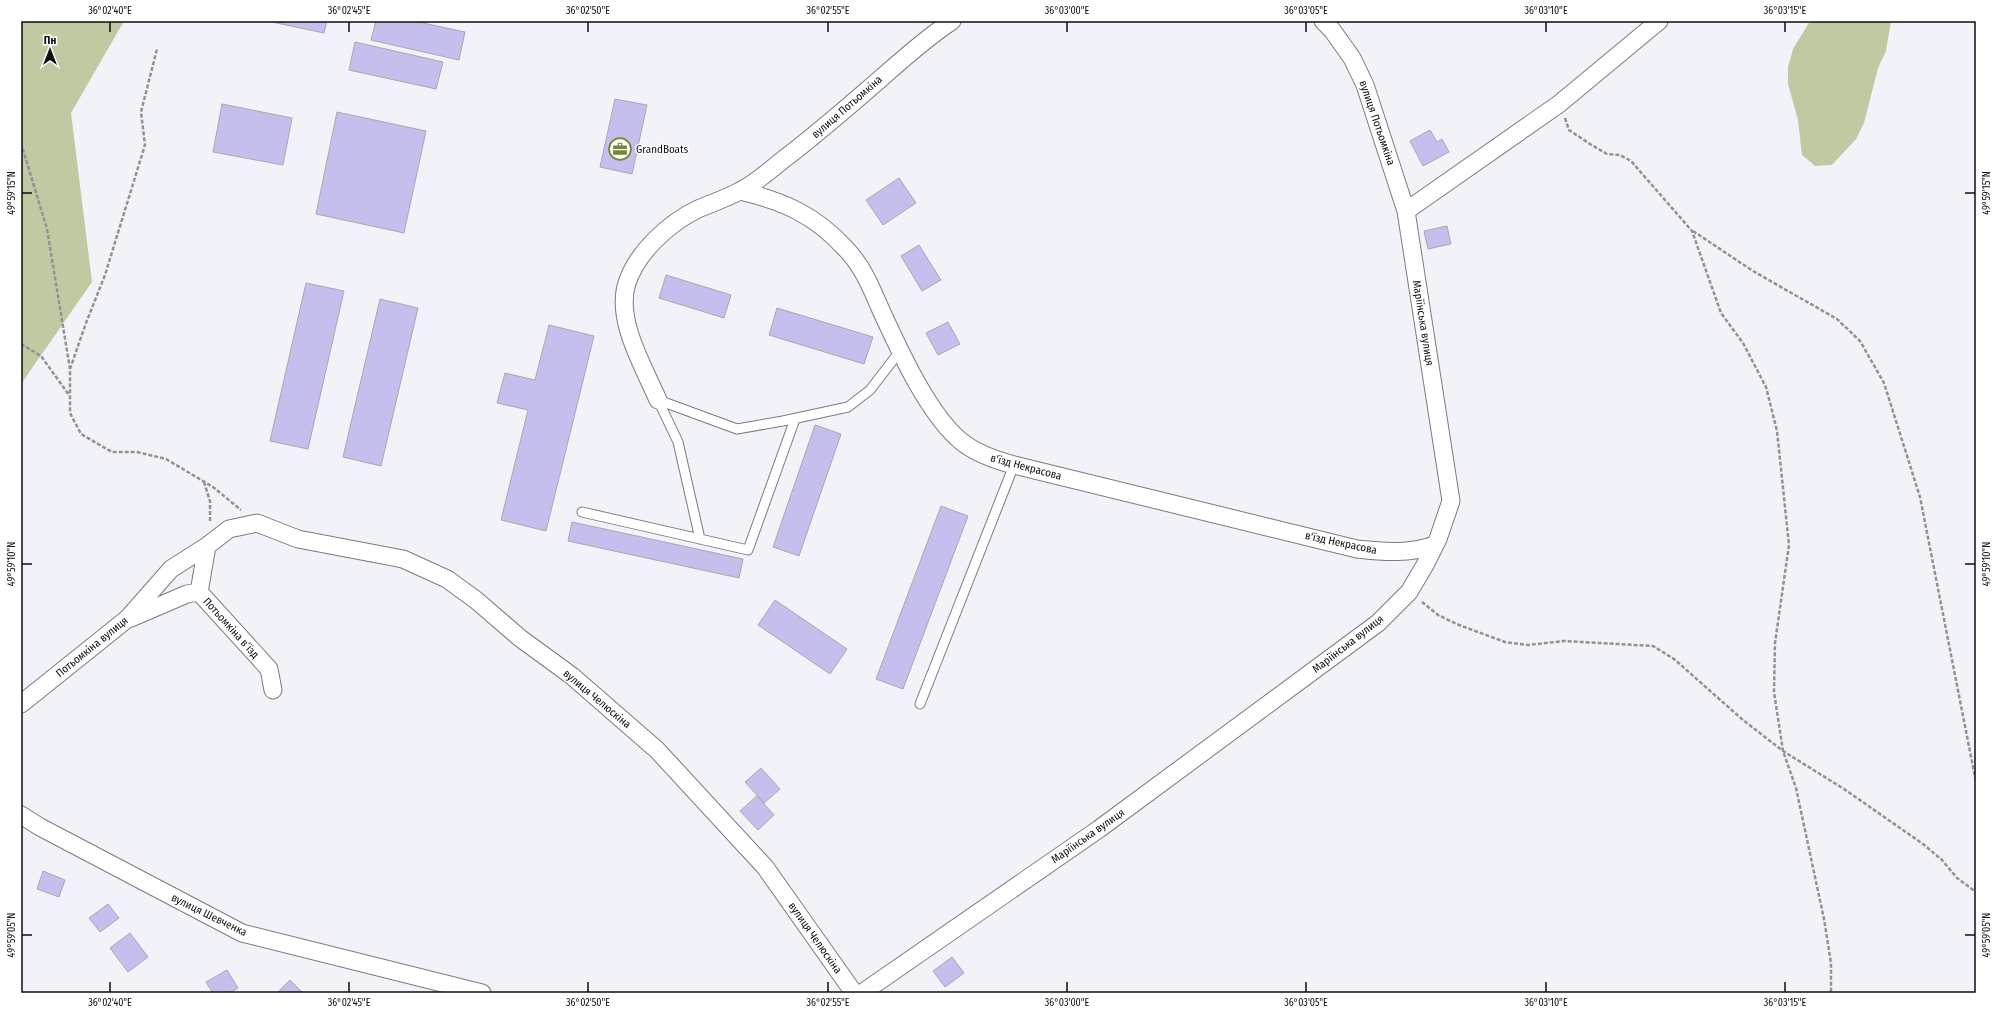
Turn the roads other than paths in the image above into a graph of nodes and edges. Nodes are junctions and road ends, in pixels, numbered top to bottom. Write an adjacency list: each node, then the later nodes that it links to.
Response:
1 (952, 21): 4 (street, вулиця Потьомкіна)
2 (1323, 21): 5 (street, вулиця Потьомкіна)
3 (1659, 21): 5 (street)
4 (740, 191): 6 (street, в'їзд Некрасова); 7 (street)
5 (1406, 211): 13 (street, Маріїнська вулиця)
6 (900, 351): 8 (lane); 9 (street, в'їзд Некрасова)
7 (658, 400): 8 (lane); 12 (lane)
8 (795, 419): 12 (lane)
9 (1014, 465): 13 (street, в'їзд Некрасова); 19 (lane)
10 (582, 512): 12 (lane)
11 (257, 524): 14 (street, Потьомкіна вулиця); 22 (street, вулиця Челюскіна)
12 (700, 539)
13 (1435, 545): 23 (street, Маріїнська вулиця)
14 (207, 546): 15 (street); 16 (street, Потьомкіна вулиця)
15 (199, 592): 16 (street, Потьомкіна в’їзд); 17 (street, Потьомкіна в’їзд)
16 (128, 619): 18 (street, Потьомкіна вулиця)
17 (273, 690)
18 (21, 704)
19 (920, 704)
20 (21, 815): 21 (street, вулиця Шевченка)
21 (482, 993)
22 (854, 993)
23 (862, 993)

